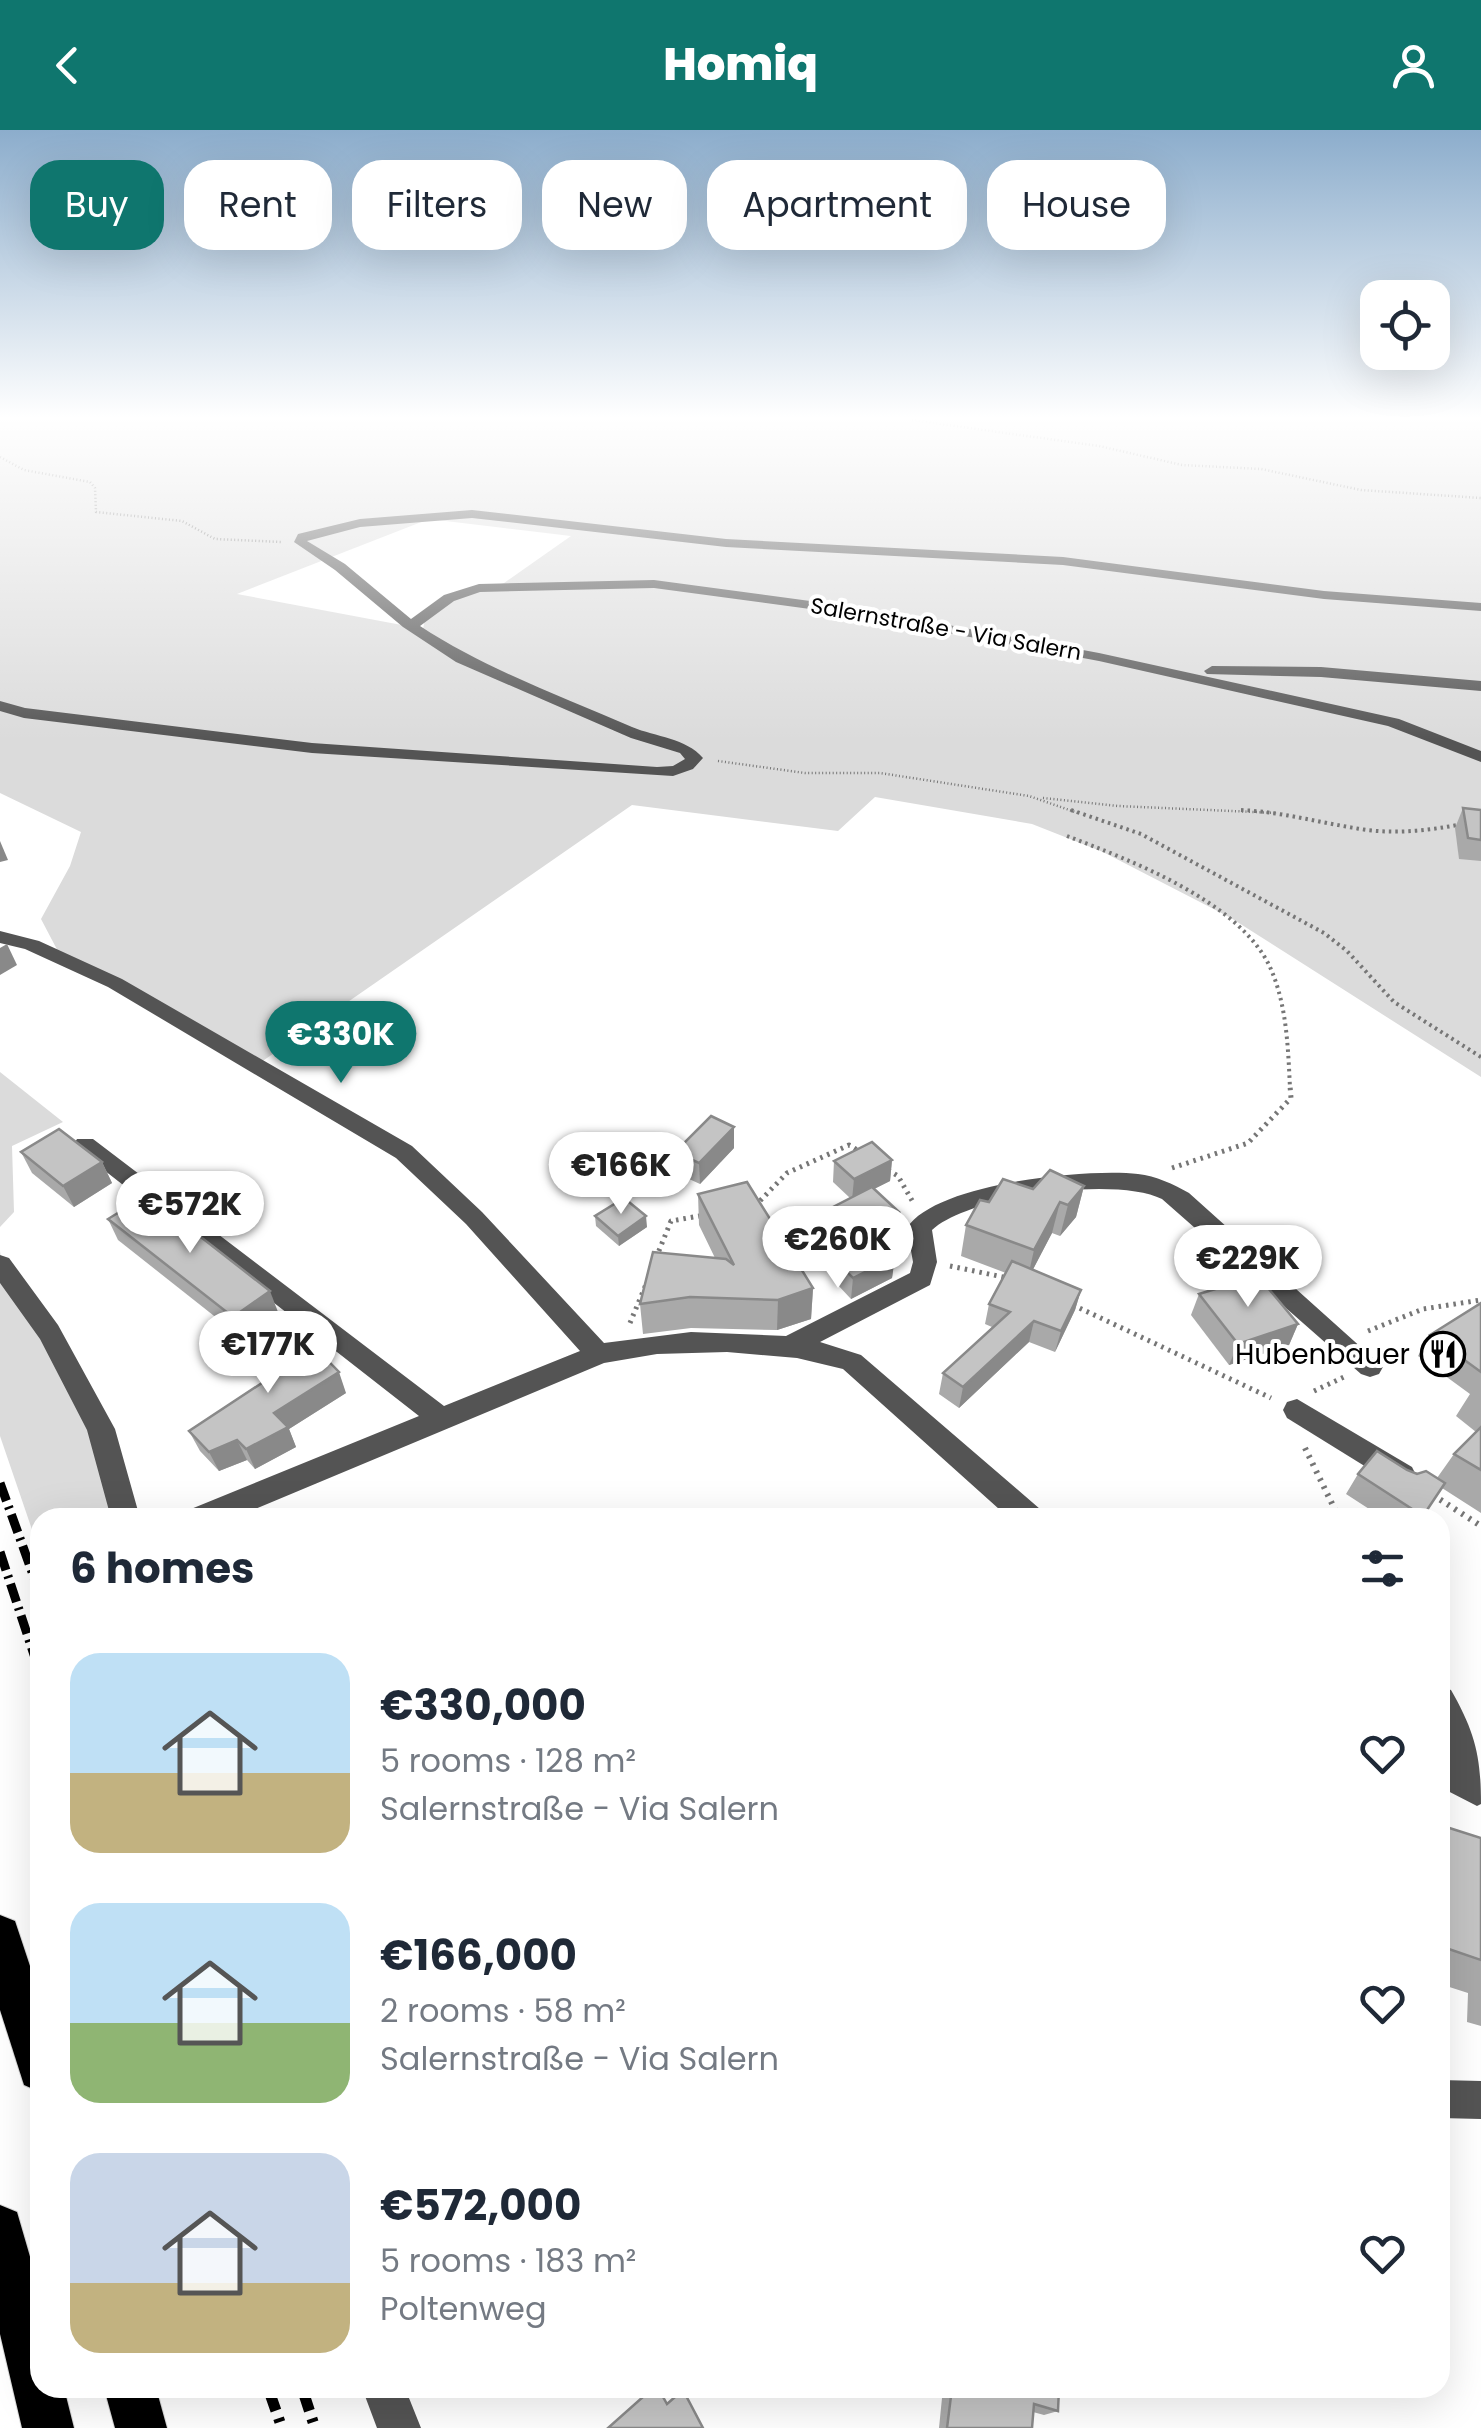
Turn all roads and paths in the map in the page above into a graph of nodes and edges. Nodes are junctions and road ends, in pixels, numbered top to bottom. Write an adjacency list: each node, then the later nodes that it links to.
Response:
1 (195, 527): 4 (path)
2 (343, 527): 4 (street)
3 (588, 527): 5 (street)
4 (300, 542): 6 (street)
5 (1481, 606)
6 (408, 624): 7 (street, Salernstraße - Via Salern); 11 (street)
7 (1173, 673): 8 (street); 10 (street, Salernstraße - Via Salern)
8 (1481, 686)
9 (0, 706): 11 (street)
10 (1481, 757)
11 (694, 758): 12 (path)
12 (1029, 796): 13 (path); 16 (path)
13 (1468, 824)
14 (1067, 836): 20 (path)
15 (0, 937): 32 (street)
16 (1481, 1057)
17 (85, 1144): 36 (street)
18 (865, 1155): 21 (path)
19 (881, 1166): 23 (path)
20 (1115, 1180): 23 (street); 30 (street)
21 (739, 1209)
22 (722, 1212): 32 (path)
23 (923, 1220): 24 (street)
24 (925, 1262): 26 (path); 29 (street)
25 (0, 1264): 38 (street)
26 (1020, 1282)
27 (1481, 1300): 30 (path)
28 (1070, 1304): 35 (path)
29 (844, 1319): 31 (street); 33 (street)
30 (1342, 1342): 34 (street)
31 (790, 1346): 32 (street); 33 (street)
32 (610, 1351): 36 (street)
33 (852, 1362): 40 (street)
34 (1370, 1367): 35 (path)
35 (1297, 1410): 37 (street); 41 (path)
36 (439, 1417): 39 (street)
37 (1406, 1478): 42 (path)
38 (123, 1508)
39 (225, 1508)
40 (1019, 1508)
41 (1334, 1508)
42 (1481, 1526)
43 (1450, 1718): 44 (street)
44 (1463, 1781)
45 (0, 1936): 46 (highway)
46 (30, 2036)
47 (1450, 2099): 48 (street)
48 (1481, 2100)
49 (0, 2229): 50 (highway)
50 (30, 2353)
51 (41, 2398): 54 (highway)
52 (133, 2398): 55 (highway)
53 (388, 2398): 56 (street)
54 (48, 2428)
55 (141, 2428)
56 (400, 2428)

